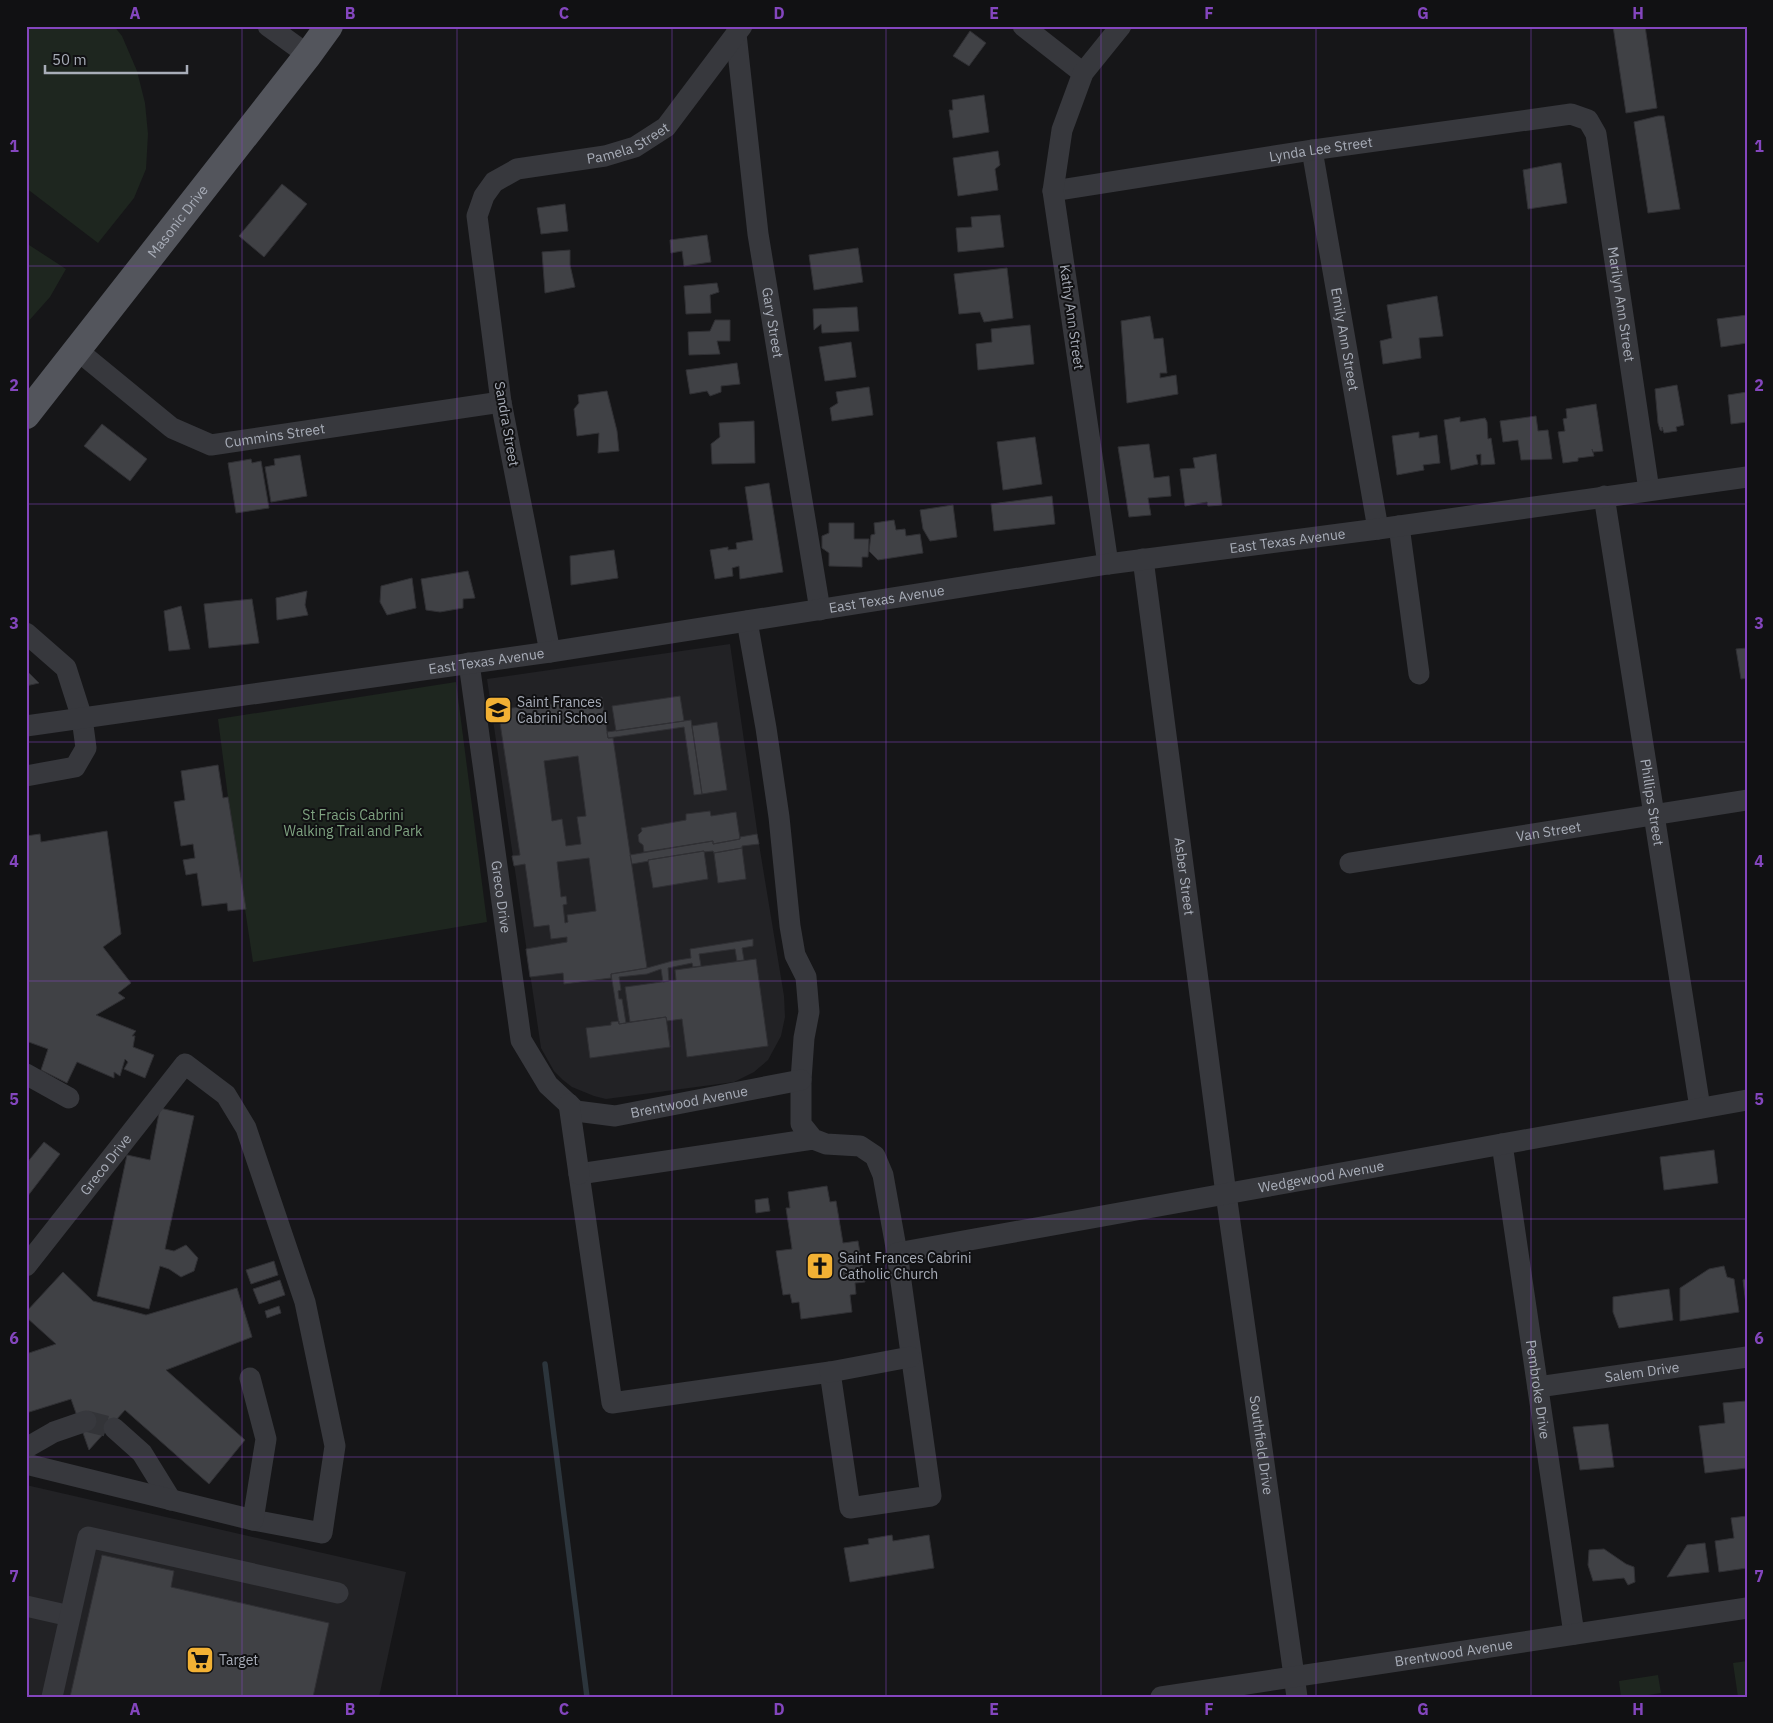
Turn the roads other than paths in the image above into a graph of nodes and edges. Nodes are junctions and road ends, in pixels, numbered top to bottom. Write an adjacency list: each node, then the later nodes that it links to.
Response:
1 (268, 26): 6 (street)
2 (329, 26): 6 (main road, Masonic Drive)
3 (1023, 26): 7 (street)
4 (1121, 26): 7 (street, Kathy Ann Street)
5 (739, 30): 11 (street, Pamela Street); 21 (street, Gary Street)
6 (308, 55): 12 (main road, Masonic Drive)
7 (1083, 73): 10 (street, Kathy Ann Street)
8 (1588, 120): 9 (street, Lynda Lee Street); 16 (street, Marilyn Ann Street)
9 (1312, 150): 10 (street, Lynda Lee Street); 18 (street, Emily Ann Street)
10 (1053, 191): 20 (street, Kathy Ann Street)
11 (484, 196): 13 (street, Sandra Street)
12 (77, 350): 13 (street, Cummins Street); 14 (main road, Masonic Drive)
13 (502, 402): 24 (street, Sandra Street)
14 (26, 415)
15 (1747, 477): 16 (street, East Texas Avenue)
16 (1649, 490): 17 (street, East Texas Avenue)
17 (1604, 496): 18 (street, East Texas Avenue); 31 (street, Phillips Street)
18 (1389, 528): 19 (street, East Texas Avenue); 26 (street)
19 (1143, 559): 20 (street, East Texas Avenue); 42 (street, Asber Street)
20 (1108, 564): 21 (street, East Texas Avenue)
21 (820, 610): 22 (street, East Texas Avenue)
22 (747, 621): 24 (street, East Texas Avenue); 34 (street)
23 (26, 633): 27 (street)
24 (550, 652): 25 (street, East Texas Avenue)
25 (469, 663): 27 (street, East Texas Avenue); 37 (street, Greco Drive)
26 (1420, 674)
27 (82, 718): 28 (street, East Texas Avenue); 29 (street)
28 (26, 726)
29 (26, 776)
30 (1747, 800): 31 (street, Van Street)
31 (1654, 813): 32 (street, Van Street); 38 (street, Phillips Street)
32 (1350, 863)
33 (26, 1074): 35 (street)
34 (801, 1080): 37 (street, Brentwood Avenue); 39 (street)
35 (69, 1098)
36 (1747, 1100): 38 (street, Wedgewood Avenue)
37 (573, 1107): 41 (street)
38 (1700, 1108): 40 (street, Wedgewood Avenue)
39 (813, 1139): 41 (street); 43 (street)
40 (1502, 1144): 42 (street, Wedgewood Avenue); 49 (street, Pembroke Drive)
41 (579, 1174): 47 (street)
42 (1226, 1194): 43 (street, Wedgewood Avenue); 61 (street, Southfield Drive)
43 (897, 1254): 45 (street)
44 (26, 1266): 55 (street, Greco Drive)
45 (910, 1357): 47 (street); 47 (street)
46 (1747, 1357): 49 (street, Salem Drive)
47 (830, 1372)
48 (250, 1378): 55 (street)
49 (1538, 1387): 60 (street, Pembroke Drive)
50 (86, 1421): 52 (street)
51 (114, 1428): 54 (street)
52 (26, 1448)
53 (26, 1464): 54 (street)
54 (171, 1500): 55 (street)
55 (253, 1520)
56 (338, 1593): 59 (street)
57 (26, 1606): 59 (street)
58 (1747, 1608): 60 (street, Brentwood Avenue)
59 (70, 1616): 62 (street)
60 (1574, 1634): 61 (street, Brentwood Avenue)
61 (1295, 1687): 63 (street, Brentwood Avenue)
62 (52, 1697)
63 (1161, 1697)

